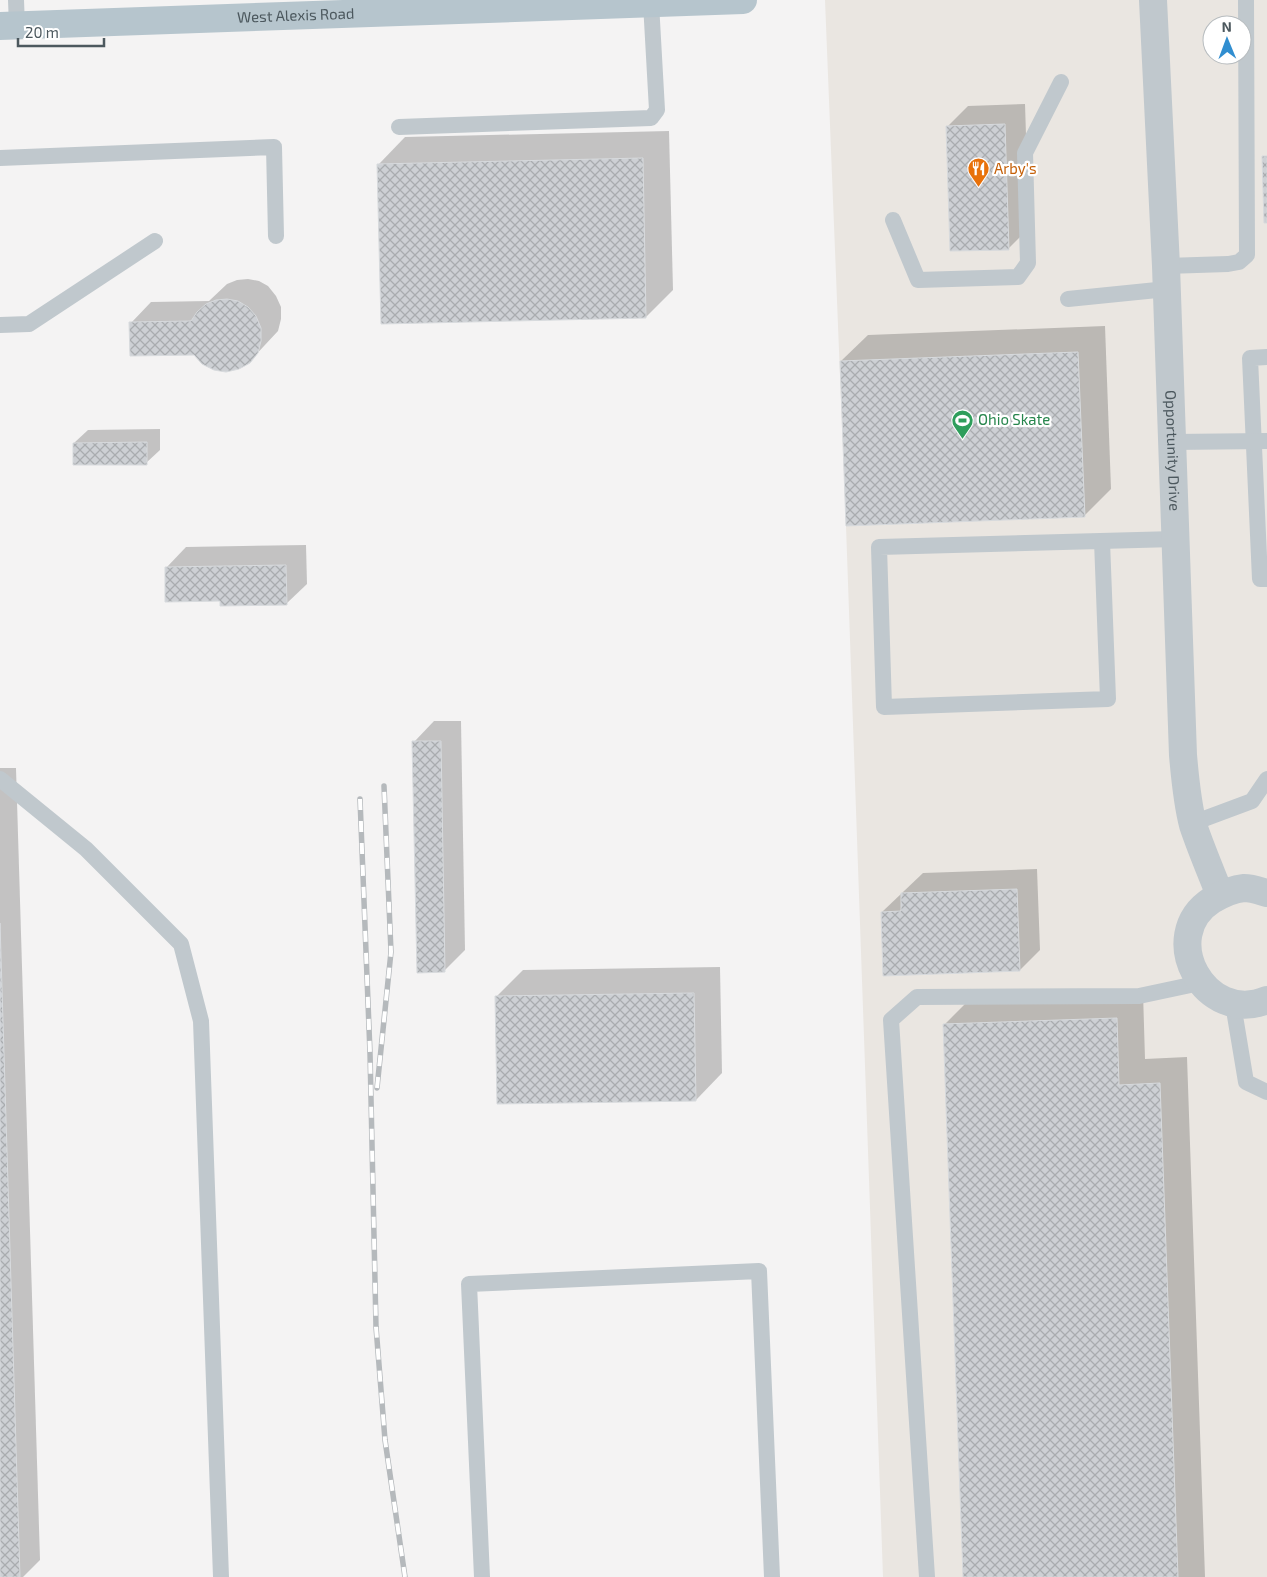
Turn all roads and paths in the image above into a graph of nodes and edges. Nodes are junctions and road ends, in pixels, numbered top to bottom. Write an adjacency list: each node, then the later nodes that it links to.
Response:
1 (743, 0): 4 (main road, West Alexis Road)
2 (1153, 0): 15 (street, Opportunity Drive)
3 (1246, 0): 15 (lane)
4 (651, 3): 5 (main road, West Alexis Road); 10 (lane)
5 (493, 4): 6 (main road, West Alexis Road)
6 (301, 8): 7 (main road, West Alexis Road)
7 (265, 9): 8 (main road, West Alexis Road)
8 (11, 17)
9 (1061, 82): 12 (lane)
10 (398, 127)
11 (0, 158): 13 (lane)
12 (893, 220)
13 (276, 236)
14 (155, 241): 17 (lane)
15 (1166, 278): 16 (lane); 20 (street, Opportunity Drive)
16 (1068, 300)
17 (0, 325)
18 (1267, 357): 19 (lane)
19 (1261, 441): 20 (lane); 23 (lane)
20 (1172, 442): 21 (street, Opportunity Drive)
21 (1175, 539): 22 (lane); 26 (street, Opportunity Drive)
22 (1102, 541): 22 (lane)
23 (1267, 579)
24 (0, 779): 33 (lane)
25 (1265, 786): 26 (lane)
26 (1193, 823): 28 (street, Opportunity Drive)
27 (1267, 893): 28 (street)
28 (1220, 895): 29 (street)
29 (1200, 982): 31 (street); 36 (lane)
30 (1267, 1000): 31 (street)
31 (1233, 1004): 32 (lane)
32 (1267, 1092)
33 (221, 1577)
34 (482, 1577): 35 (lane)
35 (772, 1577)
36 (928, 1577)

